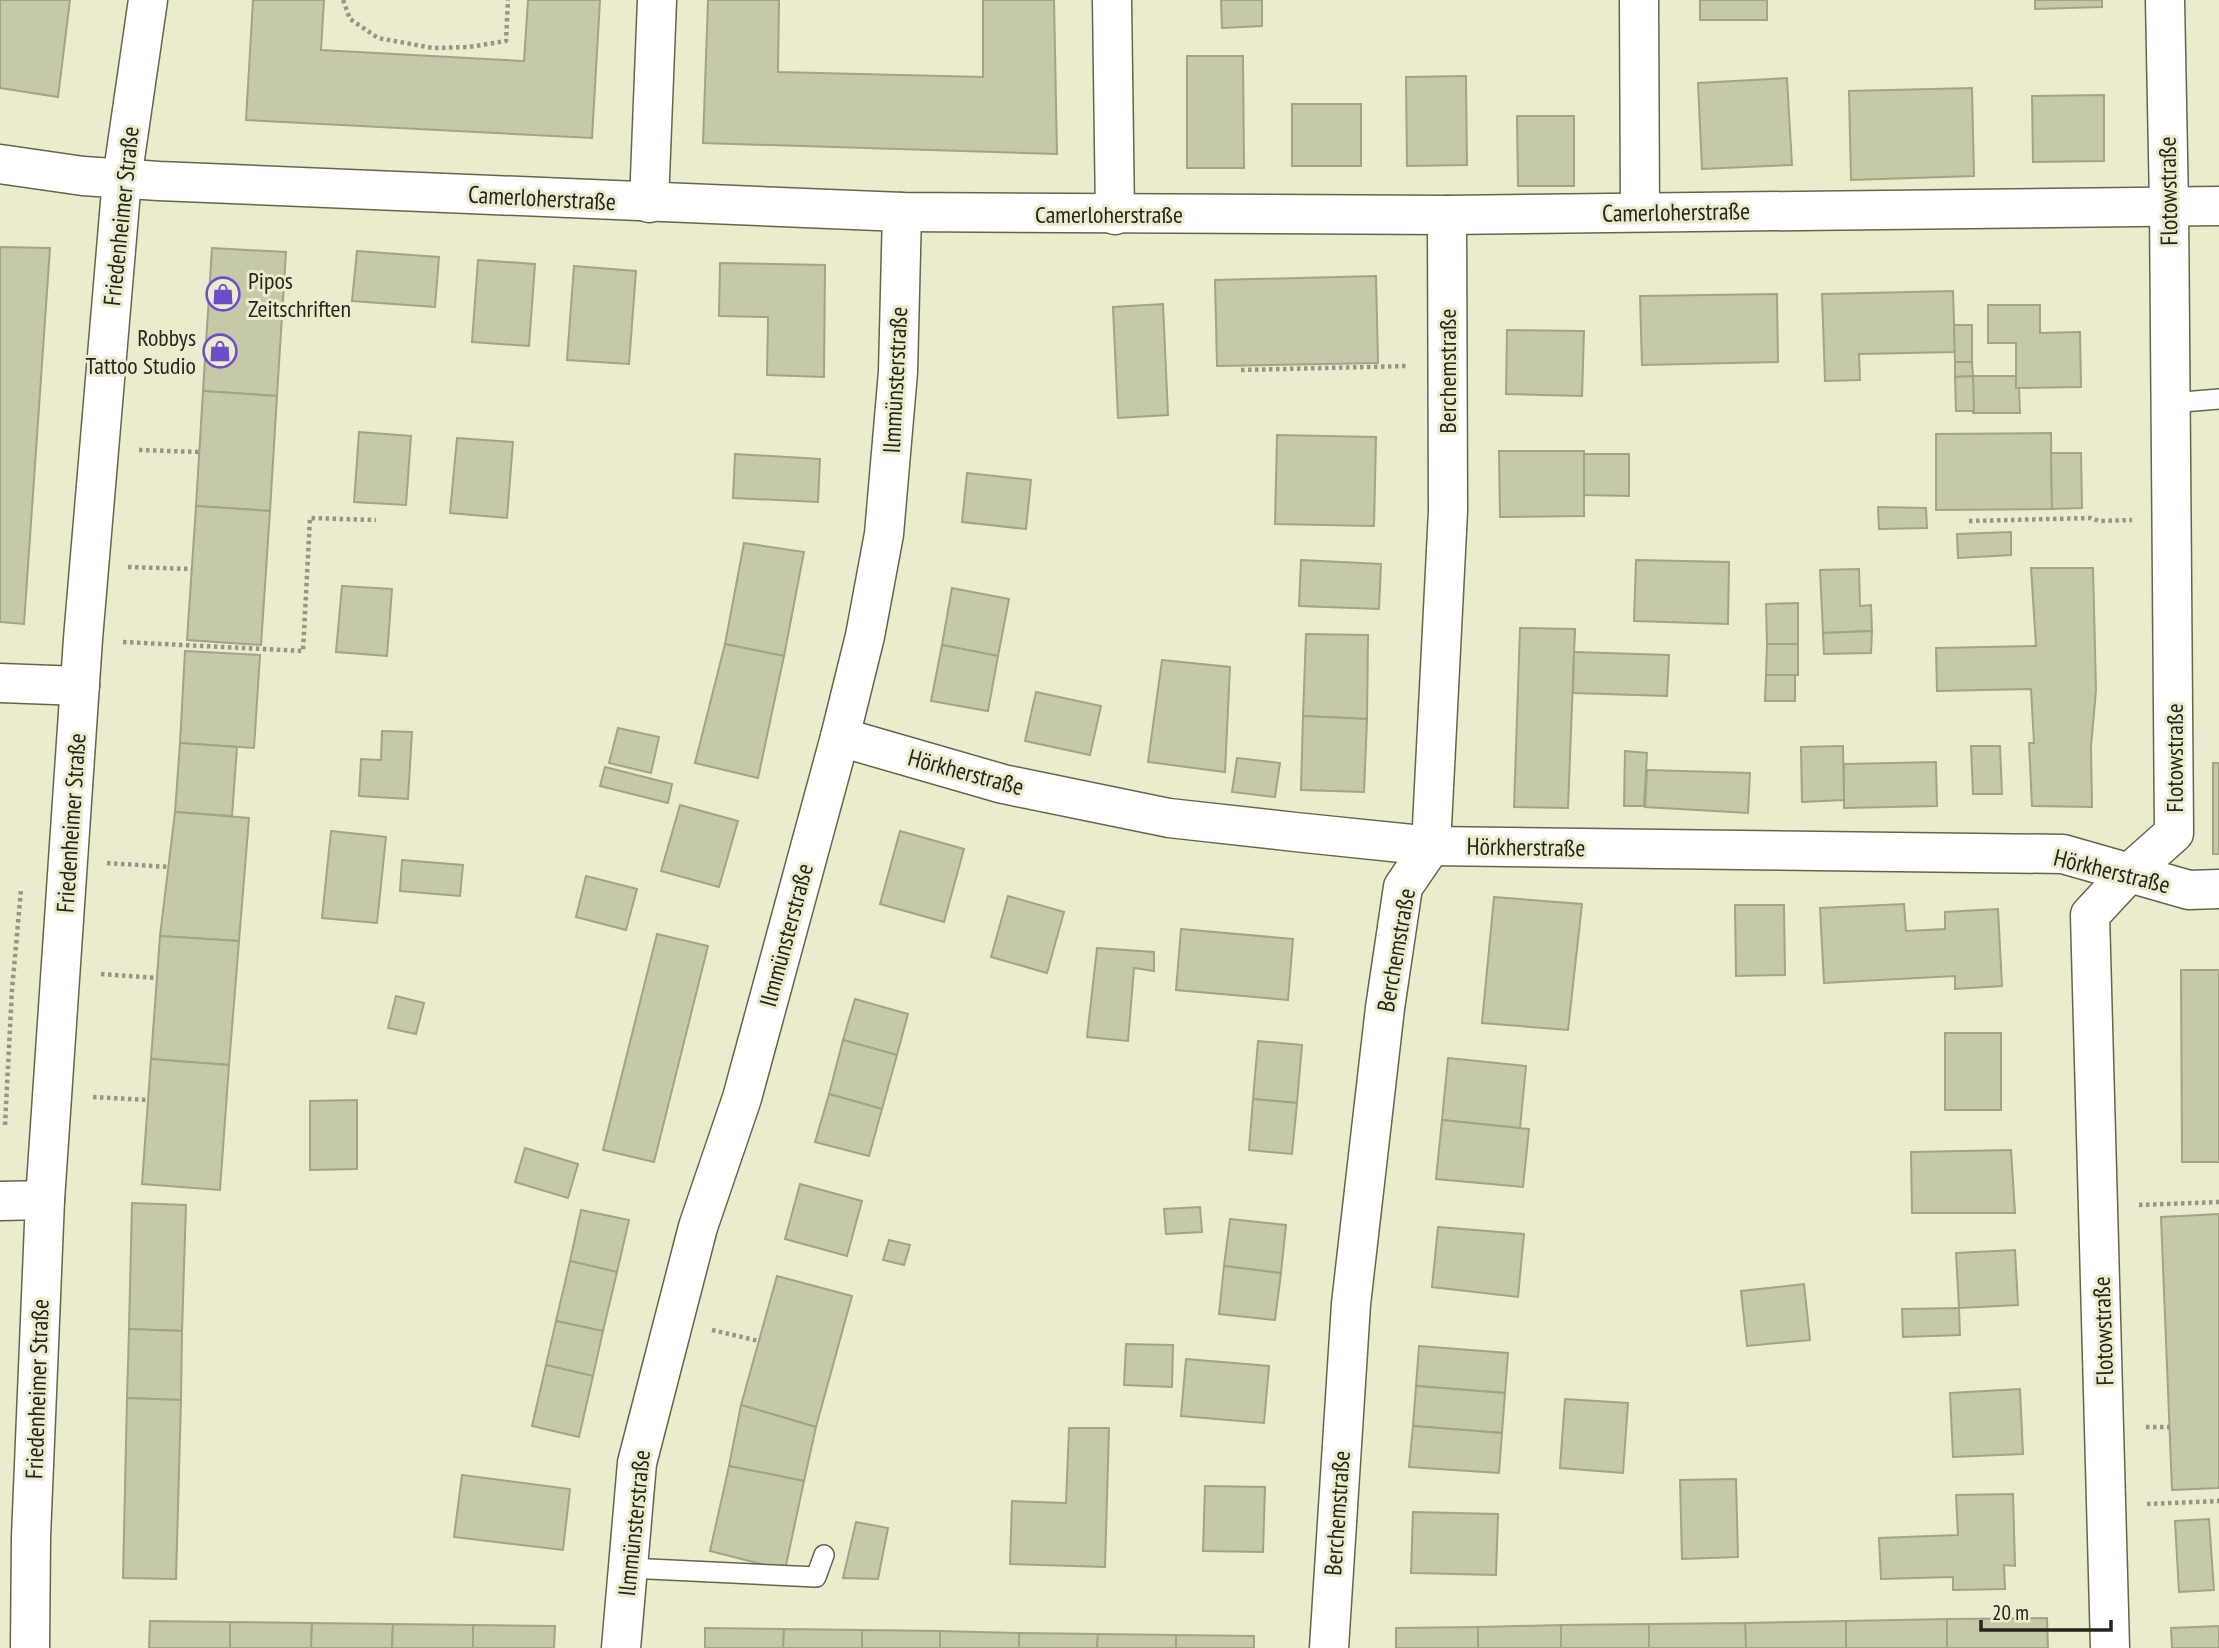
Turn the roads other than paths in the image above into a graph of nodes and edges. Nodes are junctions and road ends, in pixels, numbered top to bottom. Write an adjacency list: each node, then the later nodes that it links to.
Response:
1 (148, 0): 7 (street, Friedenheimer Straße)
2 (657, 0): 8 (street)
3 (1112, 0): 13 (street)
4 (1639, 0): 12 (street)
5 (2165, 0): 9 (street, Flotowstraße)
6 (0, 164): 7 (street, Camerloherstraße)
7 (122, 178): 8 (street, Camerloherstraße); 18 (street, Friedenheimer Straße)
8 (649, 203): 11 (street, Camerloherstraße)
9 (2169, 206): 10 (street, Camerloherstraße); 12 (street, Camerloherstraße); 16 (street, Flotowstraße)
10 (2219, 206)
11 (902, 212): 13 (street, Camerloherstraße); 19 (street, Ilmmünsterstraße)
12 (1640, 212): 14 (street, Camerloherstraße)
13 (1115, 215): 14 (street, Camerloherstraße)
14 (1447, 215): 20 (street, Berchemstraße)
15 (2219, 399): 16 (lane)
16 (2171, 403): 21 (street, Flotowstraße)
17 (0, 683): 18 (street)
18 (80, 686): 23 (street, Friedenheimer Straße)
19 (840, 737): 20 (street, Hörkherstraße); 26 (street, Ilmmünsterstraße)
20 (1431, 846): 21 (street, Hörkherstraße); 29 (street, Berchemstraße)
21 (2129, 873): 22 (street, Hörkherstraße); 30 (street, Flotowstraße)
22 (2219, 889)
23 (45, 1200): 24 (street); 27 (street, Friedenheimer Straße)
24 (0, 1202)
25 (824, 1555): 26 (lane)
26 (628, 1568): 28 (street, Ilmmünsterstraße)
27 (30, 1648)
28 (621, 1648)
29 (1329, 1648)
30 (2110, 1648)

